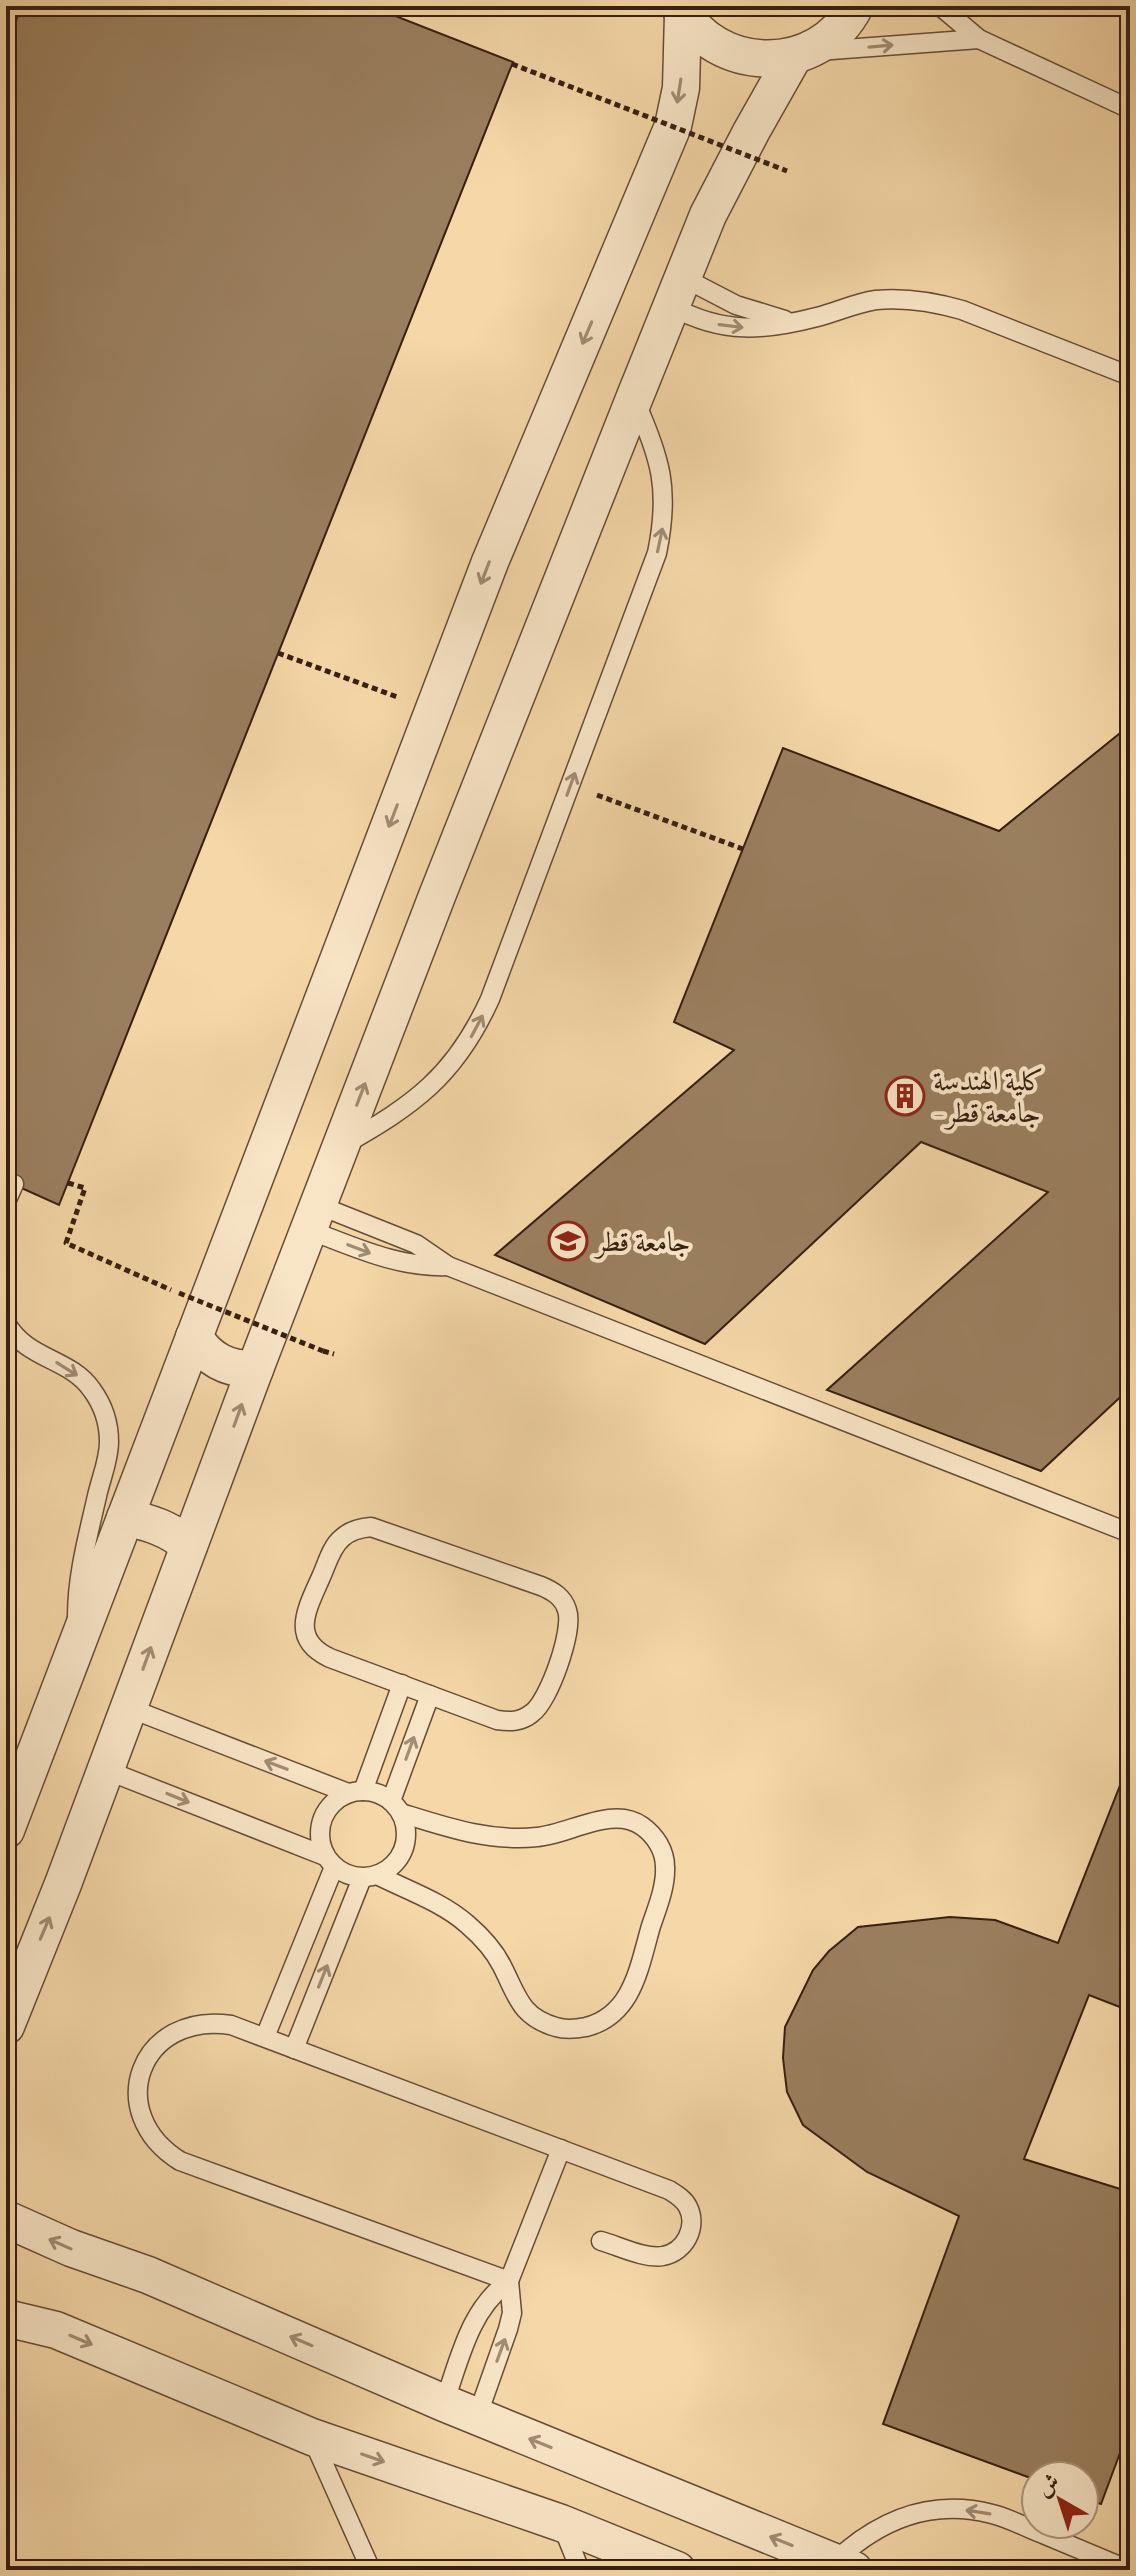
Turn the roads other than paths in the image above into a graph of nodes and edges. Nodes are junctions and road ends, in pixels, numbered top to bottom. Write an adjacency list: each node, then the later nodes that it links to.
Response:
1 (855, 6): 5 (street)
2 (940, 6): 4 (lane)
3 (681, 10): 5 (street); 17 (street, one-way to 17)
4 (979, 39): 5 (lane, one-way to 4); 6 (lane)
5 (799, 54): 7 (street)
6 (1130, 109)
7 (678, 292): 8 (lane); 8 (lane, one-way to 8); 10 (street)
8 (792, 322): 9 (lane)
9 (1130, 376)
10 (634, 399): 11 (street, one-way to 10); 11 (lane, one-way to 10)
11 (341, 1147): 14 (street)
12 (14, 1184): 13 (lane)
13 (6, 1202)
14 (314, 1218): 15 (lane); 15 (lane, one-way to 15); 18 (street)
15 (448, 1266): 20 (lane)
16 (6, 1323): 22 (lane, one-way to 22)
17 (194, 1337): 18 (street); 19 (street)
18 (255, 1369): 21 (street, one-way to 18)
19 (125, 1518): 21 (street); 22 (street)
20 (1130, 1533)
21 (189, 1545): 25 (street, one-way to 21)
22 (78, 1641): 29 (street)
23 (402, 1684): 24 (lane); 24 (lane); 27 (lane)
24 (430, 1695): 28 (lane, one-way to 24)
25 (129, 1708): 26 (street); 27 (lane, one-way to 25)
26 (106, 1770): 30 (lane, one-way to 30); 32 (street, one-way to 26)
27 (356, 1792): 28 (lane); 30 (lane)
28 (396, 1807): 31 (lane); 31 (lane)
29 (6, 1830)
30 (329, 1862): 31 (lane); 33 (lane)
31 (369, 1876): 34 (lane, one-way to 31)
32 (6, 2026)
33 (265, 2037): 34 (lane); 38 (lane)
34 (294, 2049): 35 (lane)
35 (561, 2149): 37 (lane); 38 (lane)
36 (6, 2219): 40 (street, one-way to 36)
37 (601, 2241)
38 (509, 2281): 40 (lane); 41 (lane, one-way to 38)
39 (6, 2318): 42 (street, one-way to 42)
40 (444, 2403): 41 (street)
41 (477, 2417): 44 (street, one-way to 41)
42 (312, 2437): 43 (street, one-way to 43); 45 (lane)
43 (561, 2523): 46 (lane); 47 (street)
44 (844, 2566): 48 (lane, one-way to 44)
45 (371, 2570)
46 (580, 2570)
47 (677, 2570)
48 (1129, 2570)

